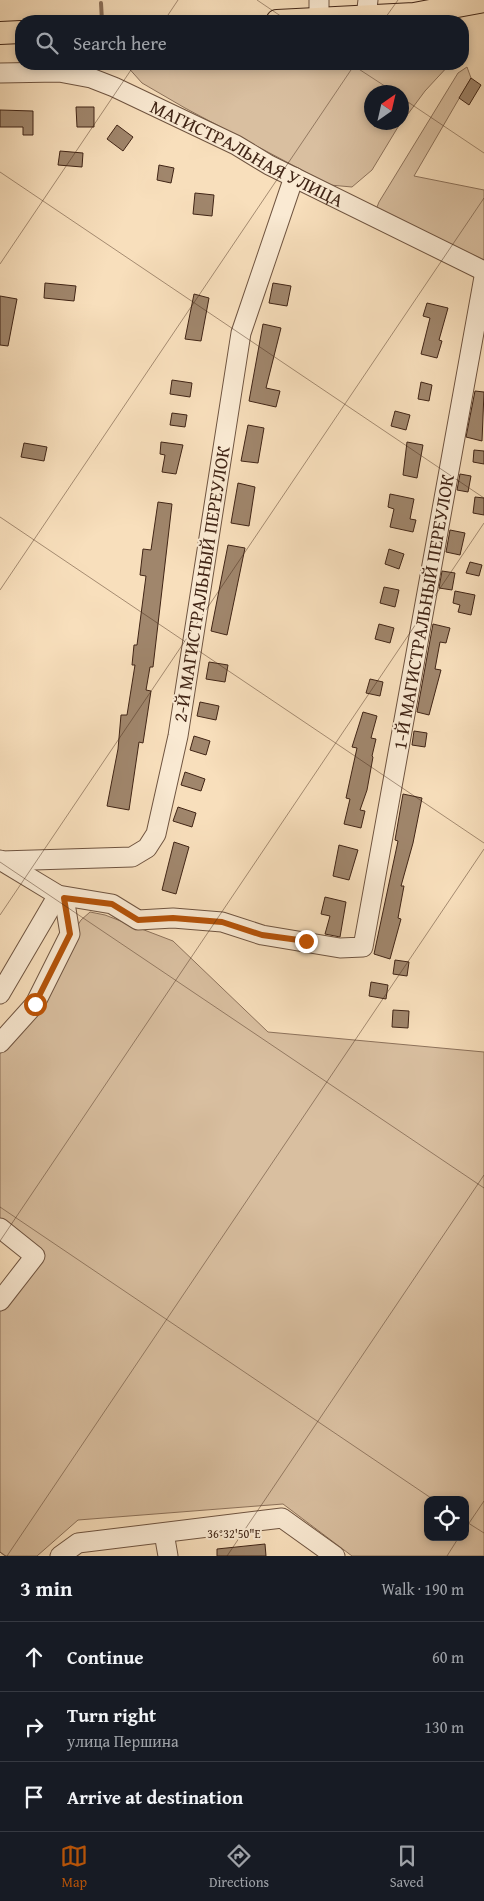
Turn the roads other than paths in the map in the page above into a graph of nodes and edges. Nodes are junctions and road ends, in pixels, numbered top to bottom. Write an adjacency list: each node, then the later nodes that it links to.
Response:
1 (484, 1): 2 (main road)
2 (443, 4): 3 (main road)
3 (367, 9): 4 (main road)
4 (319, 10): 5 (main road)
5 (300, 15)
6 (15, 32): 7 (main road)
7 (0, 33)
8 (0, 73): 9 (street, МАГИСТРАЛЬНАЯ УЛИЦА)
9 (294, 177): 10 (street, МАГИСТРАЛЬНАЯ УЛИЦА); 12 (street, 2-Й МАГИСТРАЛЬНЫЙ ПЕРЕУЛОК)
10 (484, 272)
11 (484, 276): 13 (street, 1-Й МАГИСТРАЛЬНЫЙ ПЕРЕУЛОК)
12 (1, 860): 13 (street)
13 (61, 896): 14 (street); 15 (street)
14 (0, 994)
15 (0, 1043)
16 (0, 1228): 17 (street)
17 (0, 1301)
18 (164, 1533): 19 (street); 20 (street); 21 (street)
19 (60, 1556)
20 (168, 1556)
21 (335, 1556)

